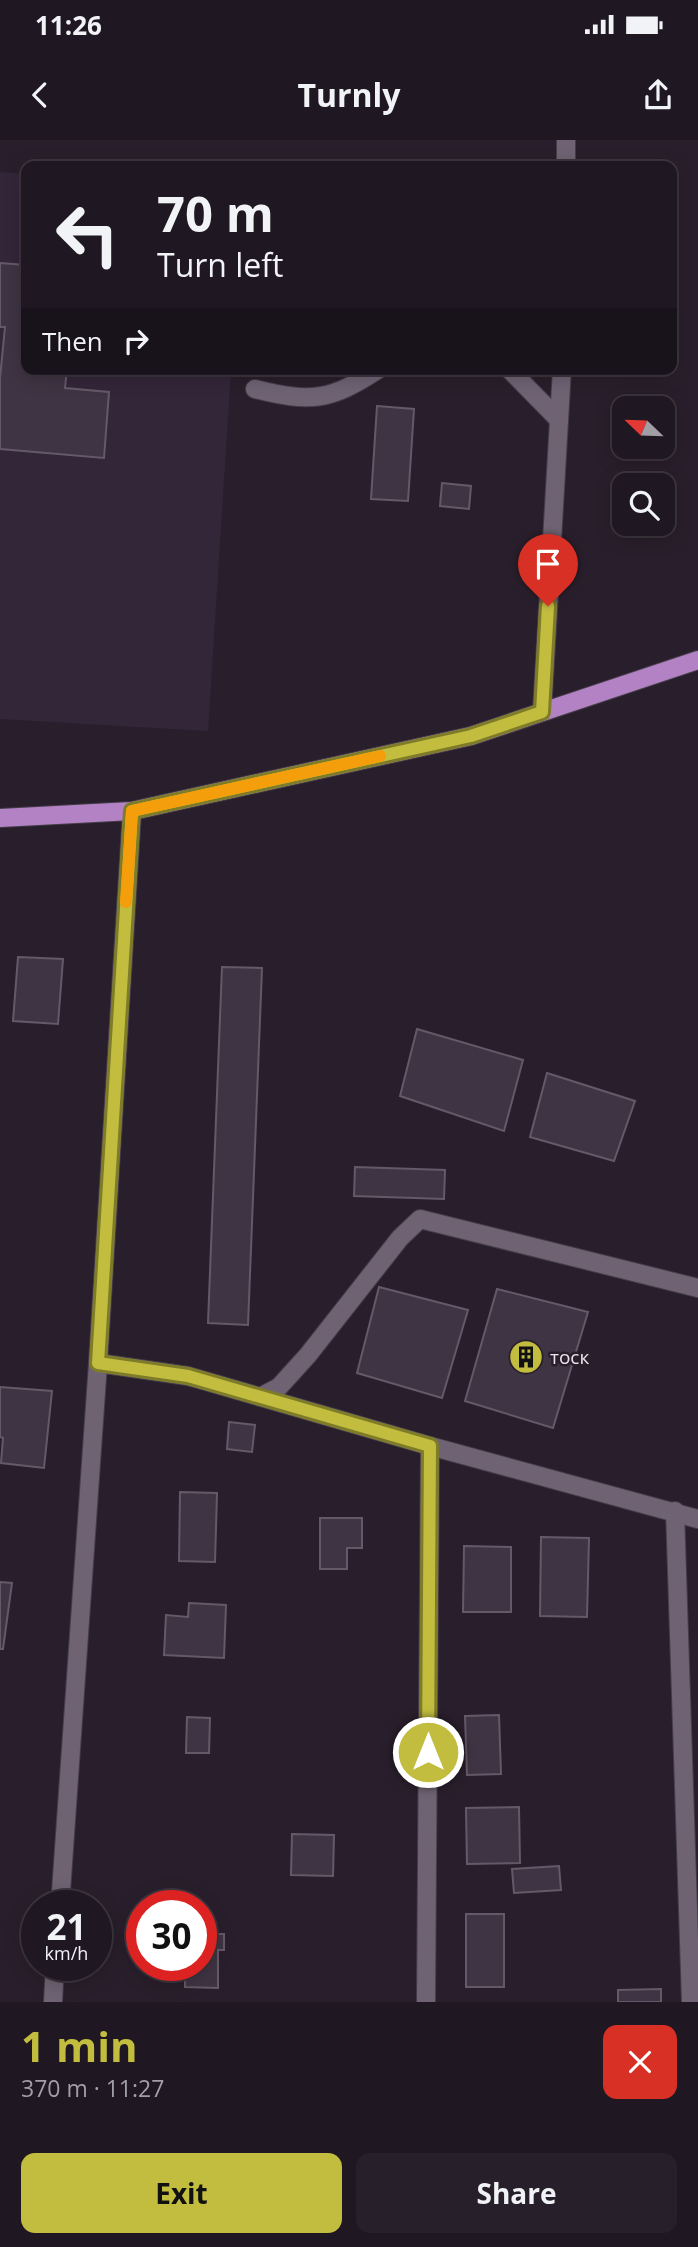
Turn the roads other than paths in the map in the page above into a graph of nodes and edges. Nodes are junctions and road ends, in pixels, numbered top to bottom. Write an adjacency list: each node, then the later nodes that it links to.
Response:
1 (566, 140): 2 (street)
2 (566, 161)
3 (370, 375): 6 (street)
4 (515, 375): 7 (street)
5 (562, 375): 7 (street)
6 (255, 389)
7 (559, 420): 9 (street)
8 (698, 660): 9 (main road)
9 (542, 712): 10 (main road)
10 (132, 811): 11 (main road); 13 (street)
11 (0, 818)
12 (698, 1289): 14 (street)
13 (98, 1363): 14 (street); 18 (street)
14 (260, 1397): 15 (street)
15 (430, 1446): 16 (street); 21 (street)
16 (675, 1511): 17 (street); 22 (street)
17 (698, 1519)
18 (61, 1890)
19 (54, 1981): 20 (street)
20 (53, 2002)
21 (426, 2002)
22 (691, 2002)

